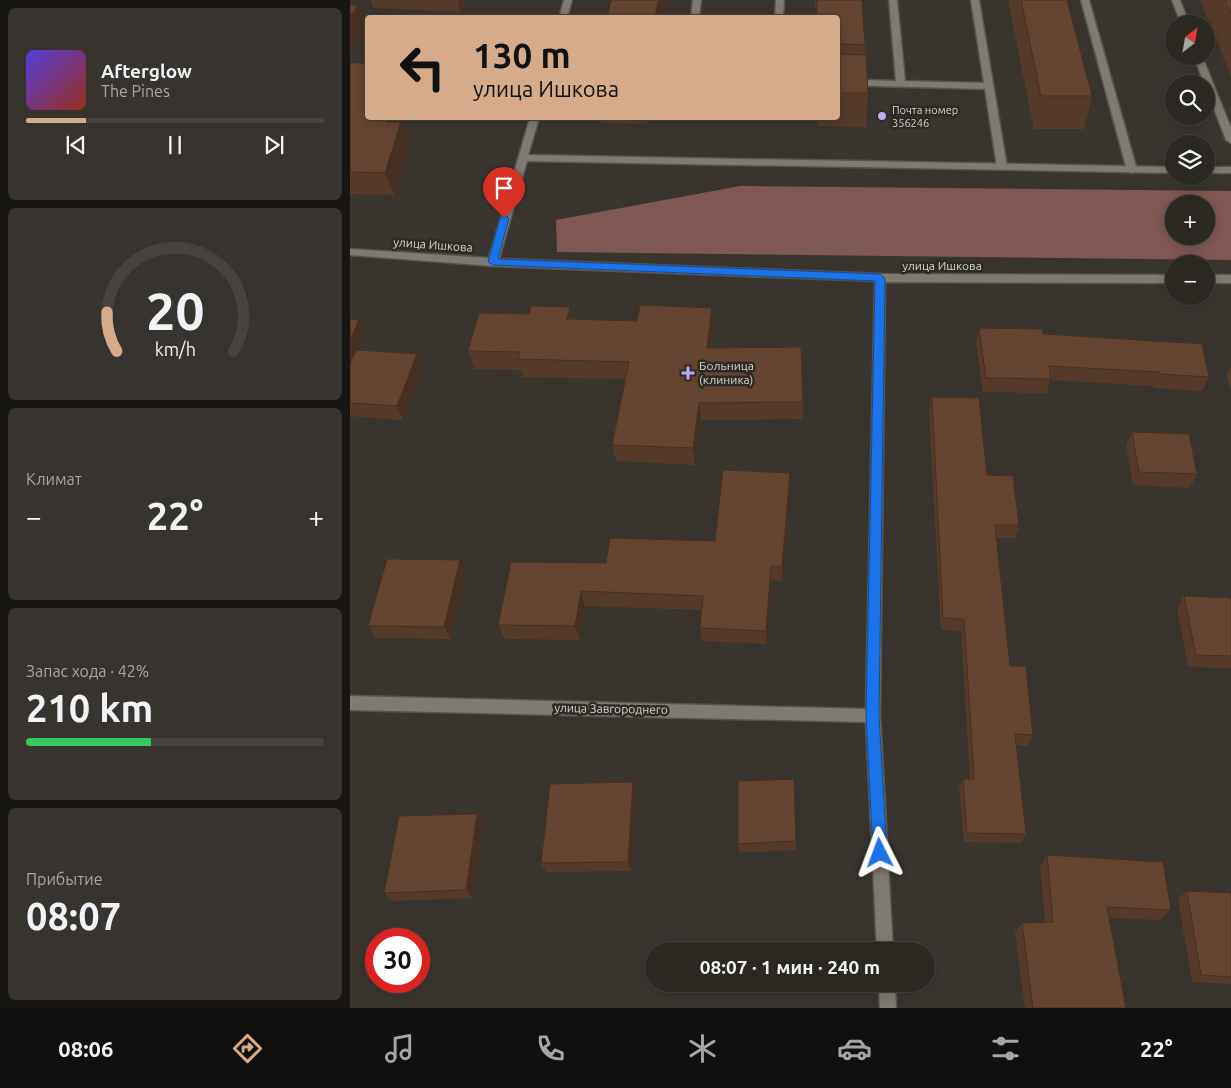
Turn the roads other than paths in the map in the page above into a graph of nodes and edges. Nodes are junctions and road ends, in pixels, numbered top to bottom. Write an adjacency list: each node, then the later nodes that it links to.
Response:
1 (568, 0): 8 (street)
2 (697, 0): 9 (street)
3 (780, 0): 10 (street)
4 (892, 0): 14 (street)
5 (976, 0): 15 (street)
6 (1085, 0): 20 (street)
7 (1176, 0): 11 (street)
8 (564, 15)
9 (695, 15)
10 (779, 15)
11 (1182, 15)
12 (1202, 65): 17 (street)
13 (840, 82): 14 (street)
14 (901, 84): 15 (street)
15 (989, 86): 19 (street)
16 (533, 120): 18 (street)
17 (1231, 140)
18 (522, 158): 19 (street); 25 (street)
19 (1002, 168): 20 (street)
20 (1132, 170): 21 (street)
21 (1165, 170)
22 (1215, 170): 23 (street)
23 (1231, 170)
24 (350, 252): 25 (street, улица Ишкова)
25 (493, 262): 26 (street, улица Ишкова)
26 (880, 278): 27 (street, улица Ишкова); 31 (street)
27 (1165, 279)
28 (1215, 279): 29 (street)
29 (1231, 280)
30 (350, 703): 31 (street, улица Завгороднего)
31 (872, 716): 32 (street)
32 (885, 942)
33 (887, 992): 34 (street)
34 (888, 1008)

